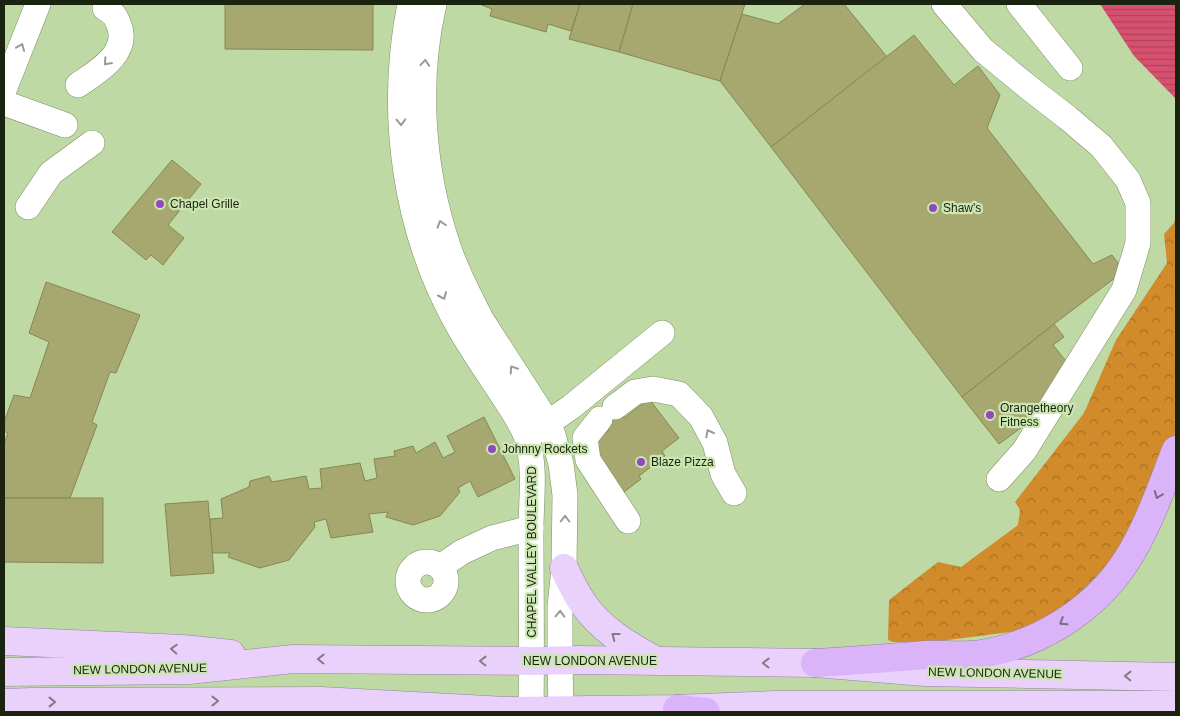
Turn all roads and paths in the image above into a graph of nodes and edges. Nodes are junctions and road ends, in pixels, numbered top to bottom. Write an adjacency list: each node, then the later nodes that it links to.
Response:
1 (38, 4): 9 (street, one-way to 1)
2 (119, 4): 8 (street, one-way to 8)
3 (410, 4): 16 (street, CHAPEL VALLEY BOULEVARD, one-way to 16)
4 (434, 4): 15 (street, one-way to 4)
5 (944, 4): 18 (street)
6 (1019, 4): 7 (street)
7 (1070, 68)
8 (78, 85)
9 (4, 90)
10 (4, 103): 11 (street)
11 (65, 125)
12 (92, 143): 13 (street)
13 (28, 207)
14 (662, 332): 15 (street)
15 (548, 423): 16 (street); 23 (street, one-way to 15)
16 (527, 438): 21 (street, CHAPEL VALLEY BOULEVARD)
17 (1176, 450): 29 (highway, one-way to 29)
18 (999, 479)
19 (734, 493): 20 (street, one-way to 20)
20 (628, 521)
21 (531, 528): 22 (street); 26 (street, CHAPEL VALLEY BOULEVARD)
22 (440, 567)
23 (564, 568): 27 (street, one-way to 23); 28 (main road, one-way to 23)
24 (4, 641): 25 (main road, one-way to 24)
25 (293, 659): 26 (main road, NEW LONDON AVENUE, one-way to 25); 30 (main road, NEW LONDON AVENUE)
26 (532, 661): 27 (main road, NEW LONDON AVENUE); 36 (street, CHAPEL VALLEY BOULEVARD)
27 (560, 661): 28 (main road, NEW LONDON AVENUE); 35 (street)
28 (656, 661): 29 (main road, NEW LONDON AVENUE, one-way to 28)
29 (815, 663): 31 (main road, NEW LONDON AVENUE, one-way to 29)
30 (4, 672)
31 (1176, 677)
32 (4, 703): 36 (main road, one-way to 36)
33 (1176, 705): 34 (main road)
34 (677, 709): 35 (main road); 37 (highway)
35 (561, 710): 36 (main road)
36 (531, 711)
37 (706, 712)

